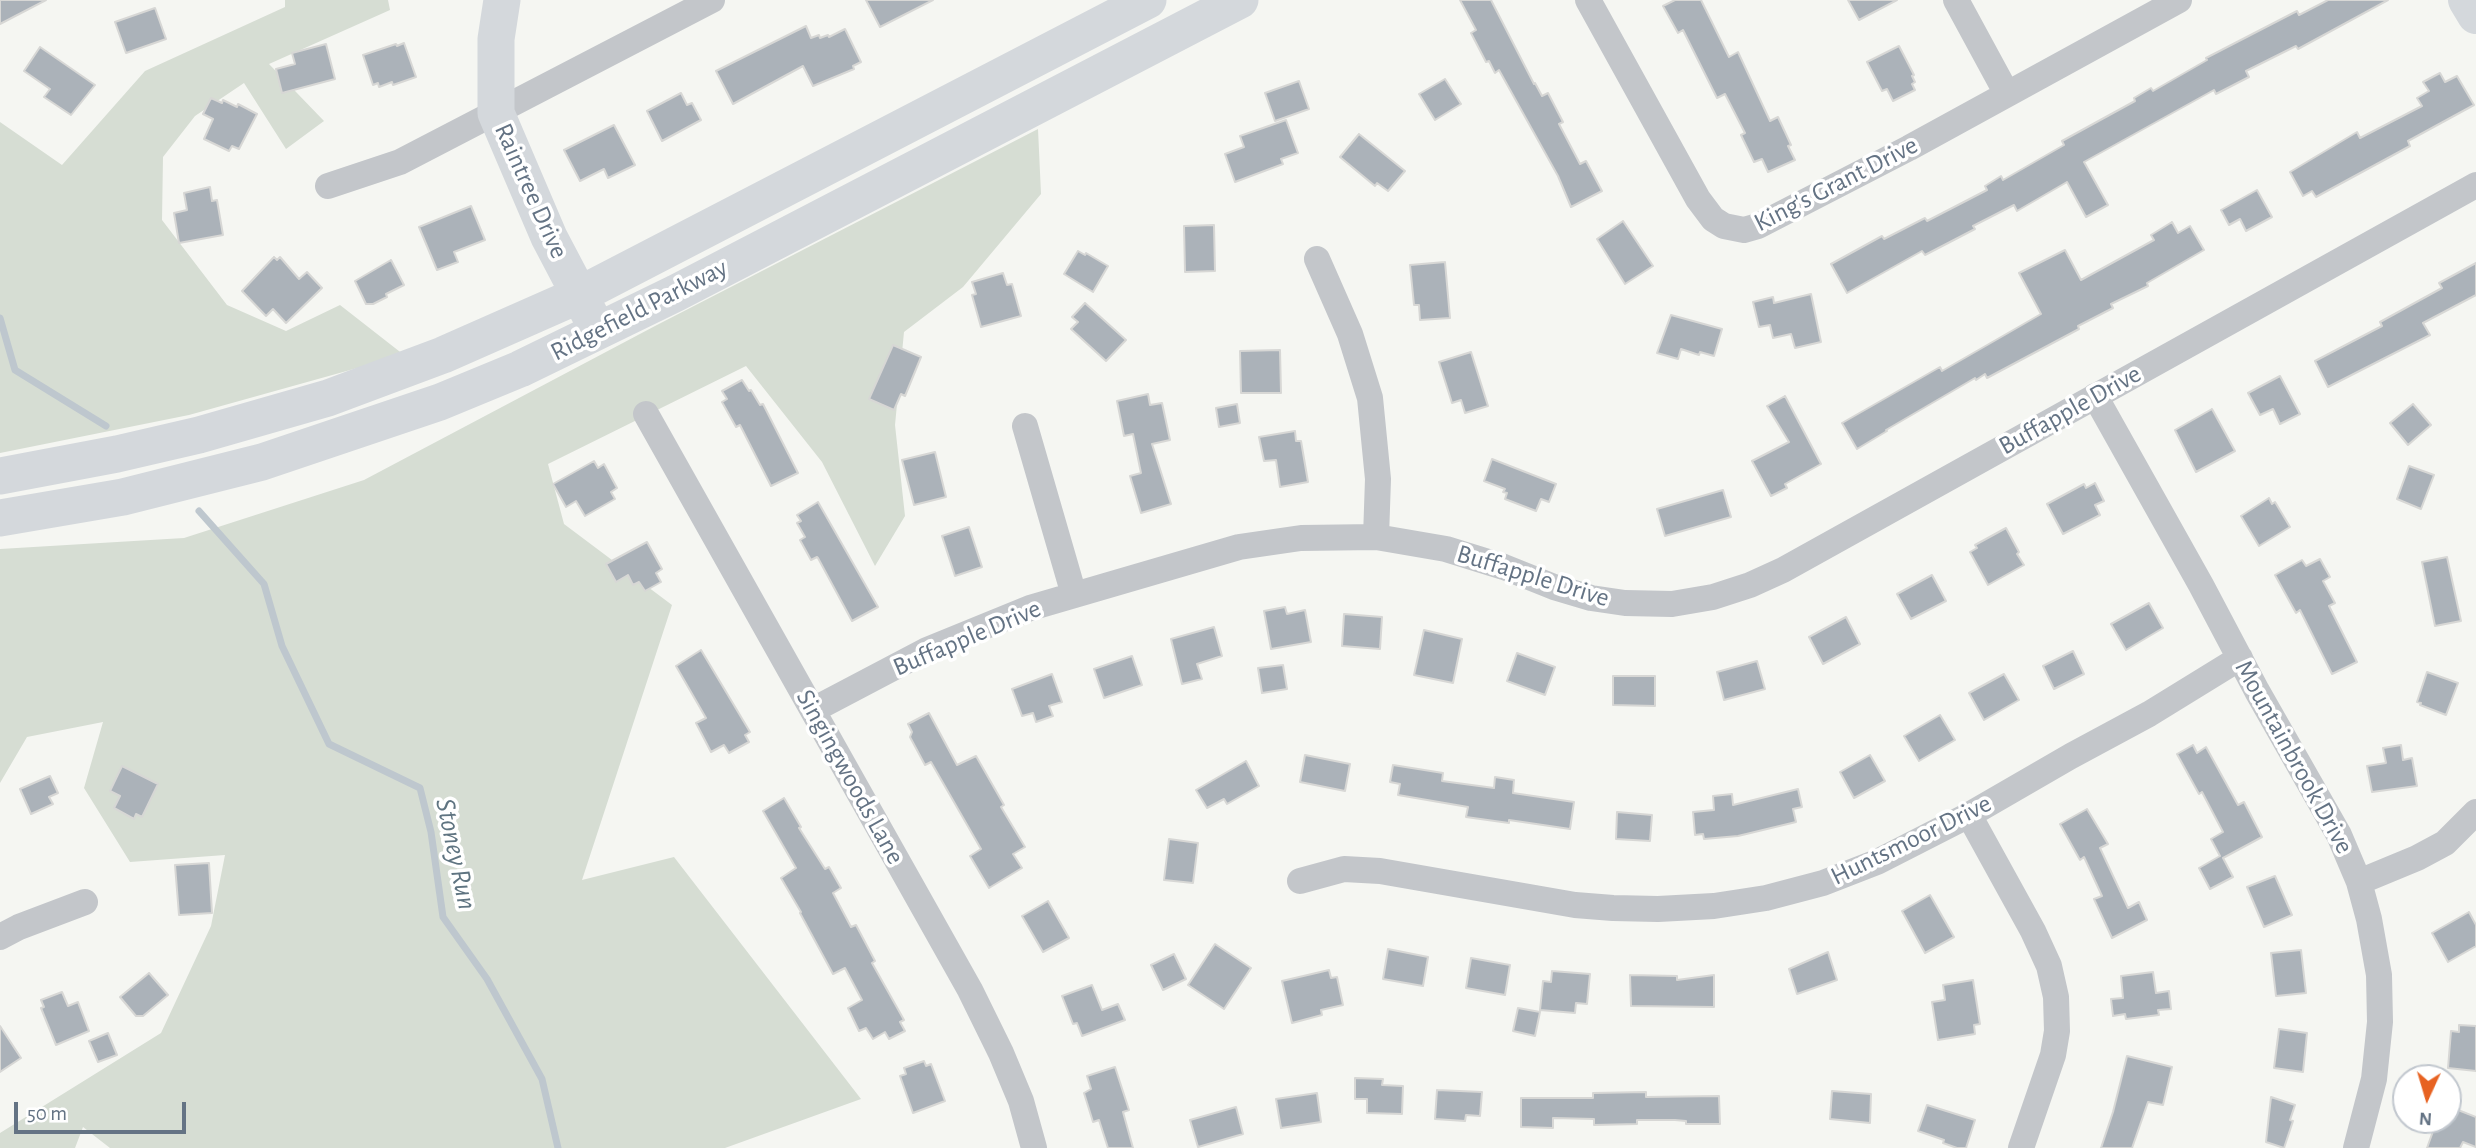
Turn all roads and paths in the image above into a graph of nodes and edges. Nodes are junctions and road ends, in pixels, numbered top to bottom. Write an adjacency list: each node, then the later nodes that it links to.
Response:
1 (502, 0): 11 (main road, Raintree Drive)
2 (712, 0): 11 (street)
3 (1148, 0): 15 (main road, Ridgefield Parkway)
4 (1240, 0): 16 (main road, Ridgefield Parkway)
5 (1588, 0): 10 (street, King's Grant Drive)
6 (1956, 0): 10 (street)
7 (2179, 0): 10 (street, King's Grant Drive)
8 (2467, 0): 9 (main road)
9 (2476, 15)
10 (2007, 94)
11 (496, 113): 13 (street); 15 (main road, Raintree Drive)
12 (2476, 185): 17 (street, Buffapple Drive)
13 (327, 186)
14 (1317, 259): 22 (street)
15 (579, 295): 16 (main road, Raintree Drive); 20 (main road, Ridgefield Parkway)
16 (598, 331): 21 (main road, Ridgefield Parkway)
17 (2095, 396): 22 (street, Buffapple Drive); 24 (street, Mountainbrook Drive)
18 (646, 414): 25 (street, Singingwoods Lane)
19 (1025, 426): 23 (street)
20 (0, 476)
21 (0, 518)
22 (1376, 537): 23 (street, Buffapple Drive)
23 (1074, 595): 25 (street, Buffapple Drive)
24 (2240, 658): 27 (street, Huntsmoor Drive); 29 (street, Mountainbrook Drive)
25 (813, 710): 32 (street, Singingwoods Lane)
26 (2476, 812): 29 (street)
27 (1969, 815): 28 (street, Huntsmoor Drive); 33 (street)
28 (1300, 881)
29 (2359, 882): 34 (street, Mountainbrook Drive)
30 (85, 902): 31 (street)
31 (0, 937)
32 (1034, 1148)
33 (2021, 1148)
34 (2356, 1148)

